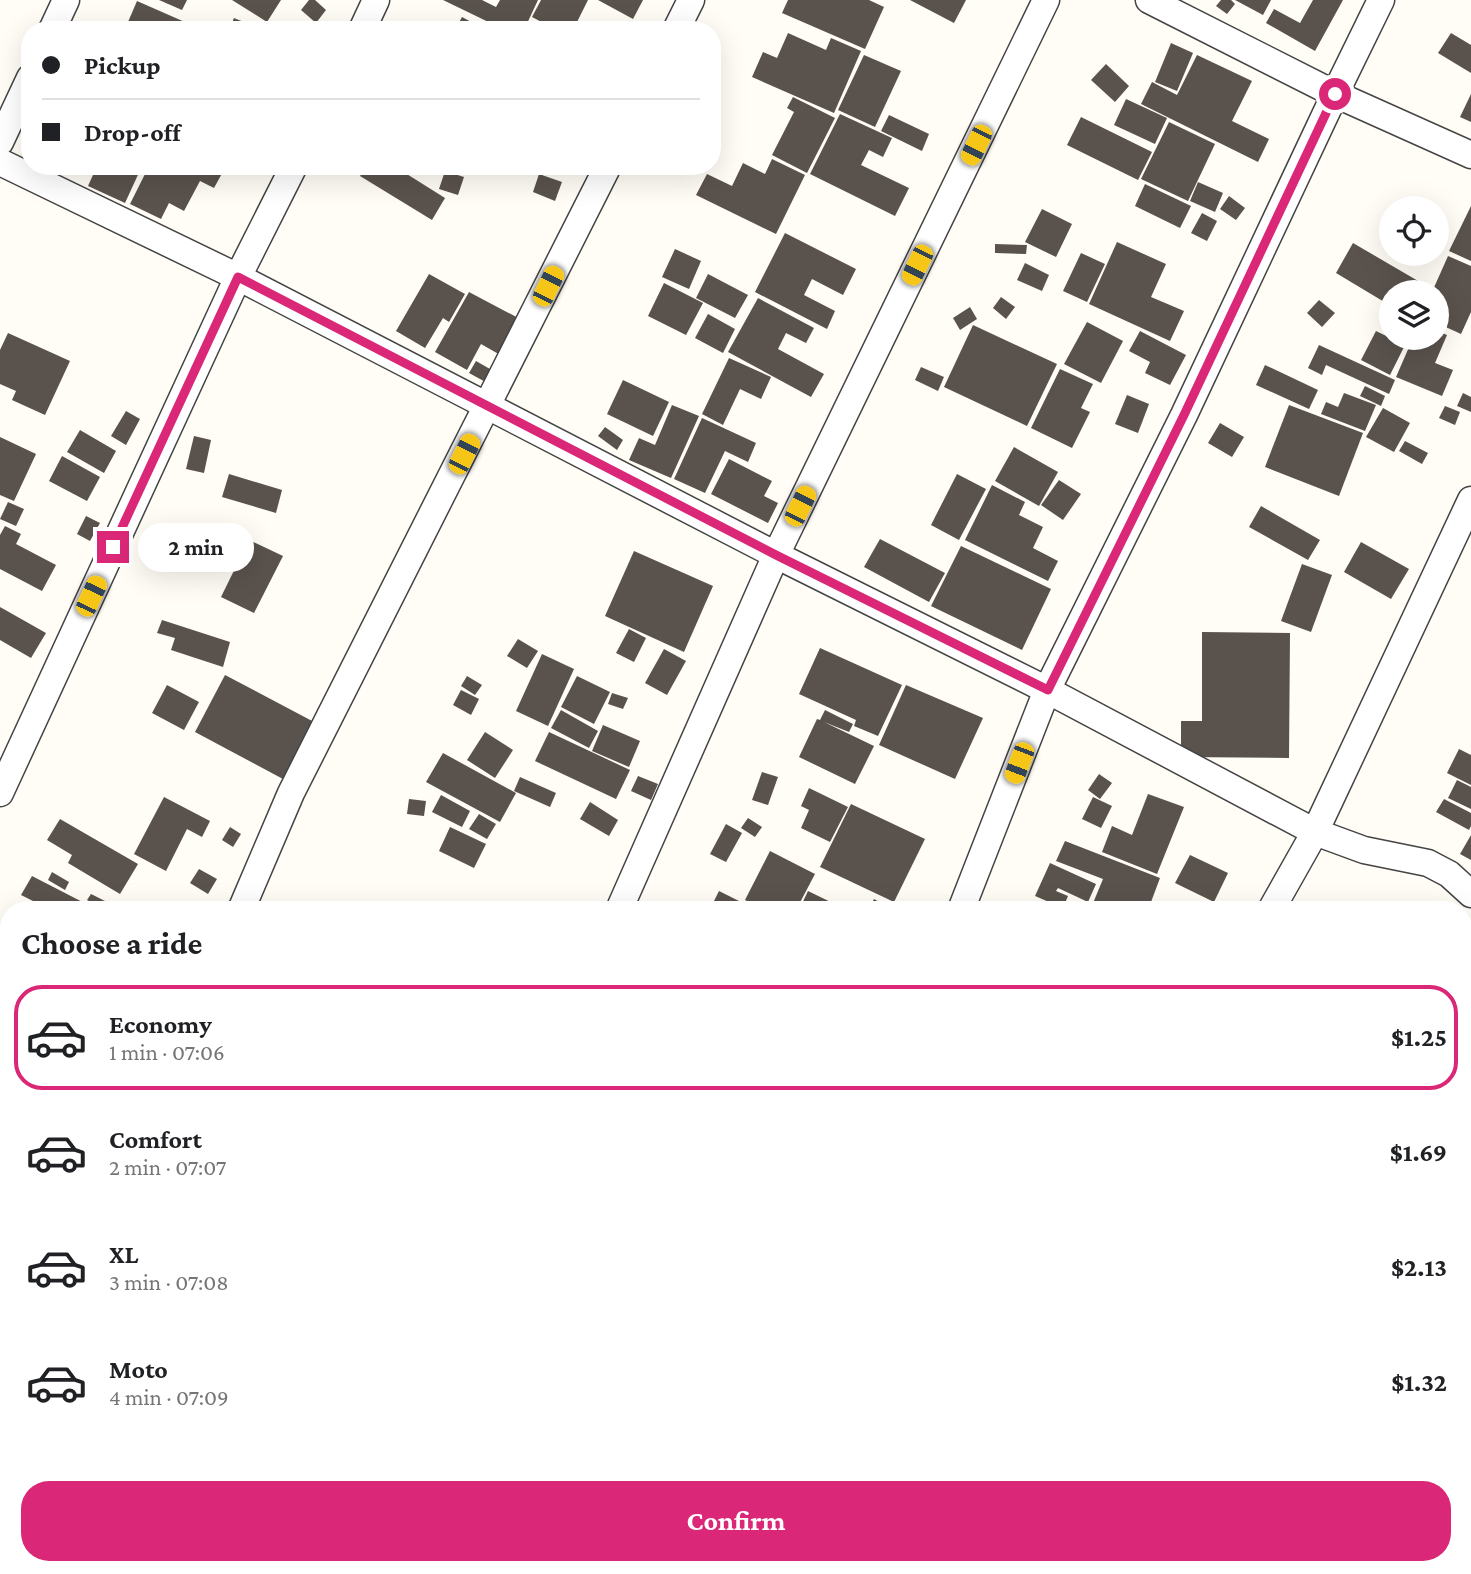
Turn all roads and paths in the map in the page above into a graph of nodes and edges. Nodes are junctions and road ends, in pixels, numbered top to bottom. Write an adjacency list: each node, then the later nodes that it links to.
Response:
1 (66, 0): 7 (street)
2 (376, 0): 8 (street)
3 (691, 0): 9 (street)
4 (1046, 0): 22 (street)
5 (1149, 0): 10 (street)
6 (1381, 0): 10 (street)
7 (56, 21)
8 (366, 21)
9 (680, 21)
10 (1335, 94): 13 (street); 23 (street)
11 (21, 97): 12 (street)
12 (0, 142)
13 (1471, 155)
14 (0, 162): 15 (street)
15 (21, 172)
16 (27, 175): 19 (street)
17 (289, 175): 19 (street)
18 (604, 175): 20 (street)
19 (238, 277): 20 (street); 24 (street)
20 (488, 406): 22 (street); 27 (street)
21 (1471, 499): 25 (street)
22 (776, 555): 23 (street); 28 (street)
23 (1048, 690): 25 (street); 29 (street)
24 (0, 793)
25 (1315, 832): 26 (street); 30 (street)
26 (1471, 894)
27 (245, 901)
28 (623, 901)
29 (965, 901)
30 (1277, 901)

